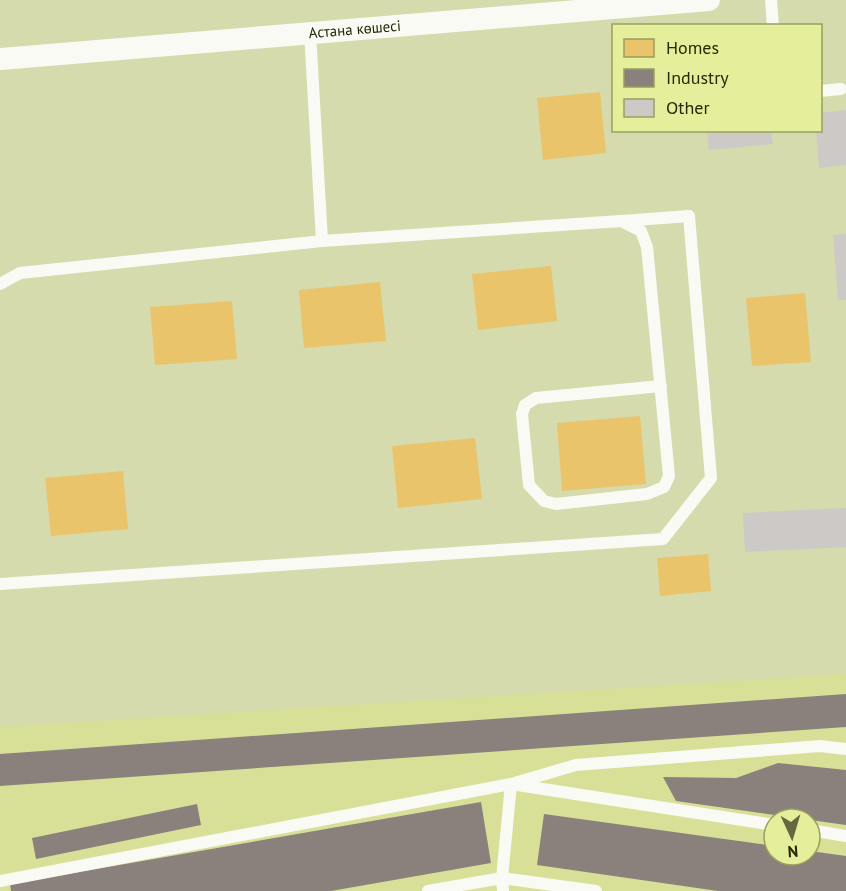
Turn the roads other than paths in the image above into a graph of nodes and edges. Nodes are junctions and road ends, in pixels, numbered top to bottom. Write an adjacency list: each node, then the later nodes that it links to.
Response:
1 (709, 0): 4 (street, Астана көшесі)
2 (771, 0): 3 (lane)
3 (774, 24)
4 (310, 32): 5 (street, Астана көшесі); 9 (lane)
5 (0, 59)
6 (841, 89): 7 (lane)
7 (822, 91)
8 (621, 221): 9 (lane); 11 (lane); 12 (lane)
9 (322, 241): 10 (lane)
10 (0, 284)
11 (661, 386): 11 (lane)
12 (0, 585)
13 (846, 749): 14 (lane)
14 (510, 784): 15 (lane); 18 (lane); 19 (lane)
15 (762, 823)
16 (822, 832): 17 (lane)
17 (846, 836)
18 (502, 878): 21 (lane); 22 (lane); 23 (lane)
19 (0, 882): 20 (lane)
20 (0, 891)
21 (428, 891)
22 (504, 891)
23 (596, 891)

